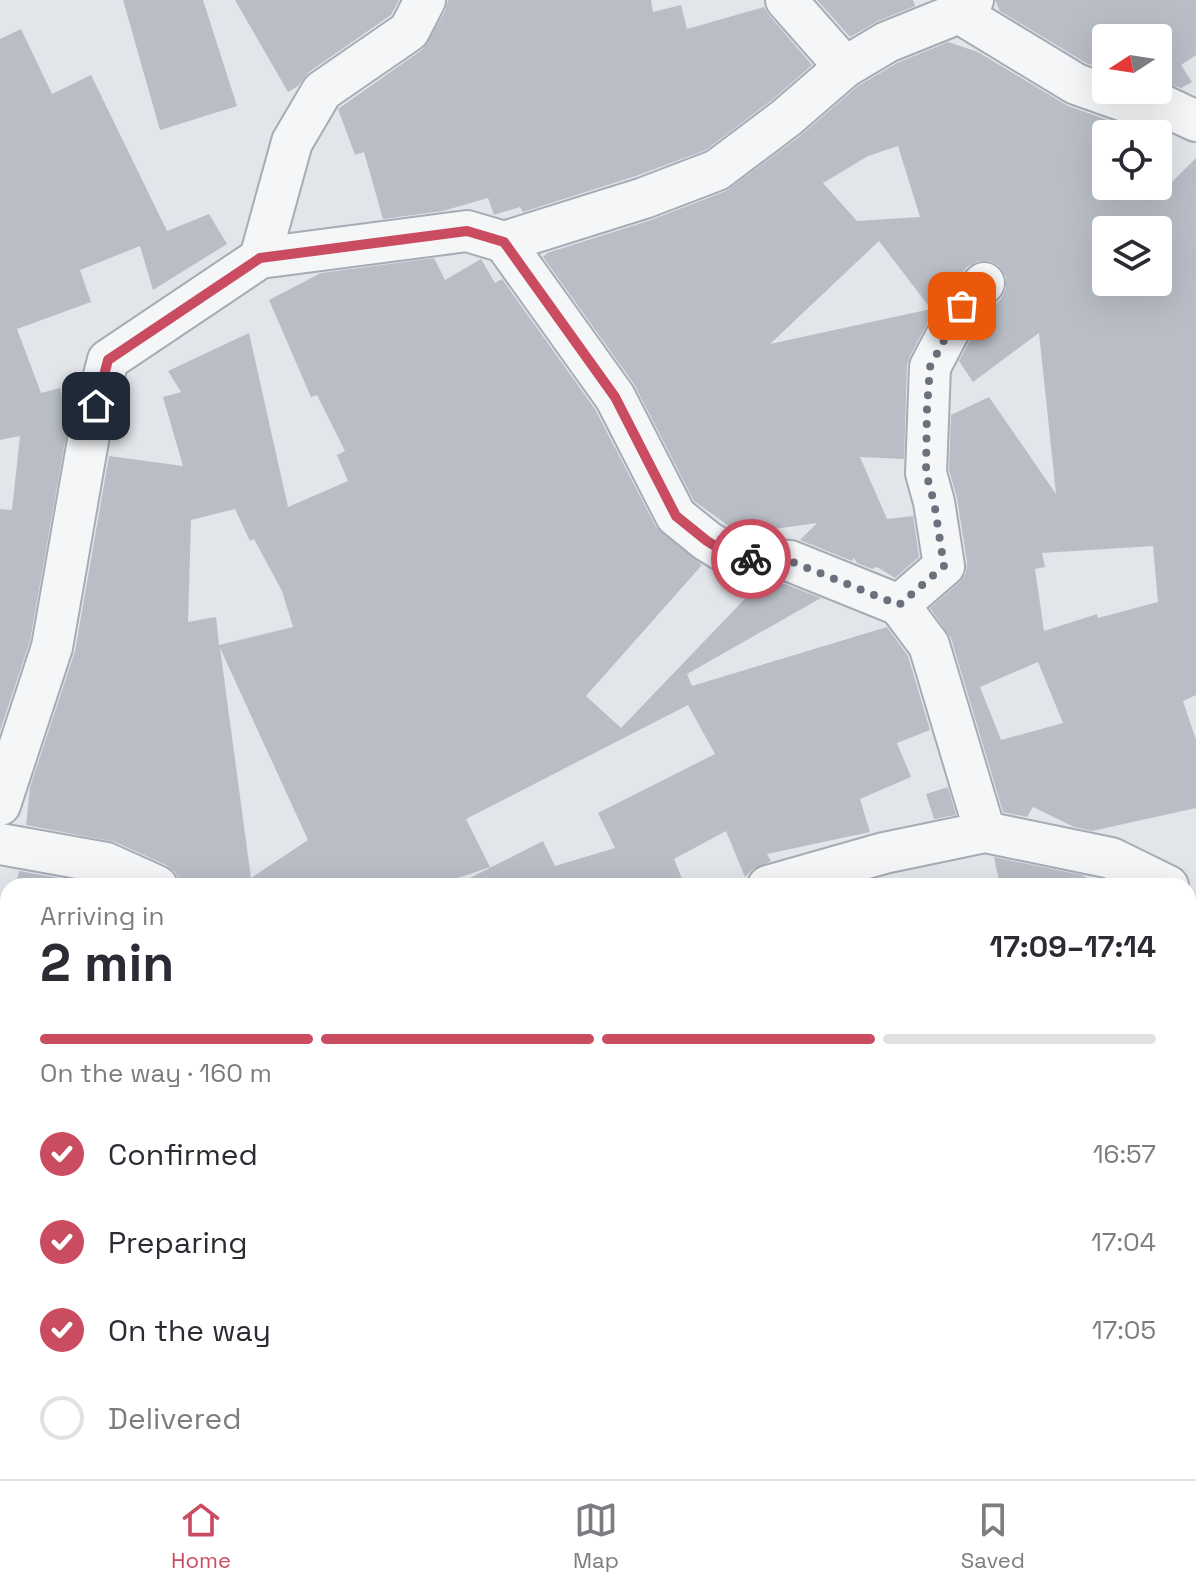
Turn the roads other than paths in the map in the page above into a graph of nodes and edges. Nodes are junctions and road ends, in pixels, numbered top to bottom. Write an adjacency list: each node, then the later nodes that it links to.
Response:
1 (425, 0): 7 (street)
2 (786, 0): 4 (street)
3 (966, 7): 4 (street); 5 (street)
4 (845, 67): 6 (street)
5 (1196, 121)
6 (504, 242): 7 (street); 9 (street)
7 (260, 258): 10 (street)
8 (984, 283): 9 (street)
9 (899, 605): 11 (street)
10 (0, 805)
11 (985, 832): 14 (street); 15 (street)
12 (0, 844): 13 (street)
13 (139, 878)
14 (796, 878)
15 (1152, 878)

